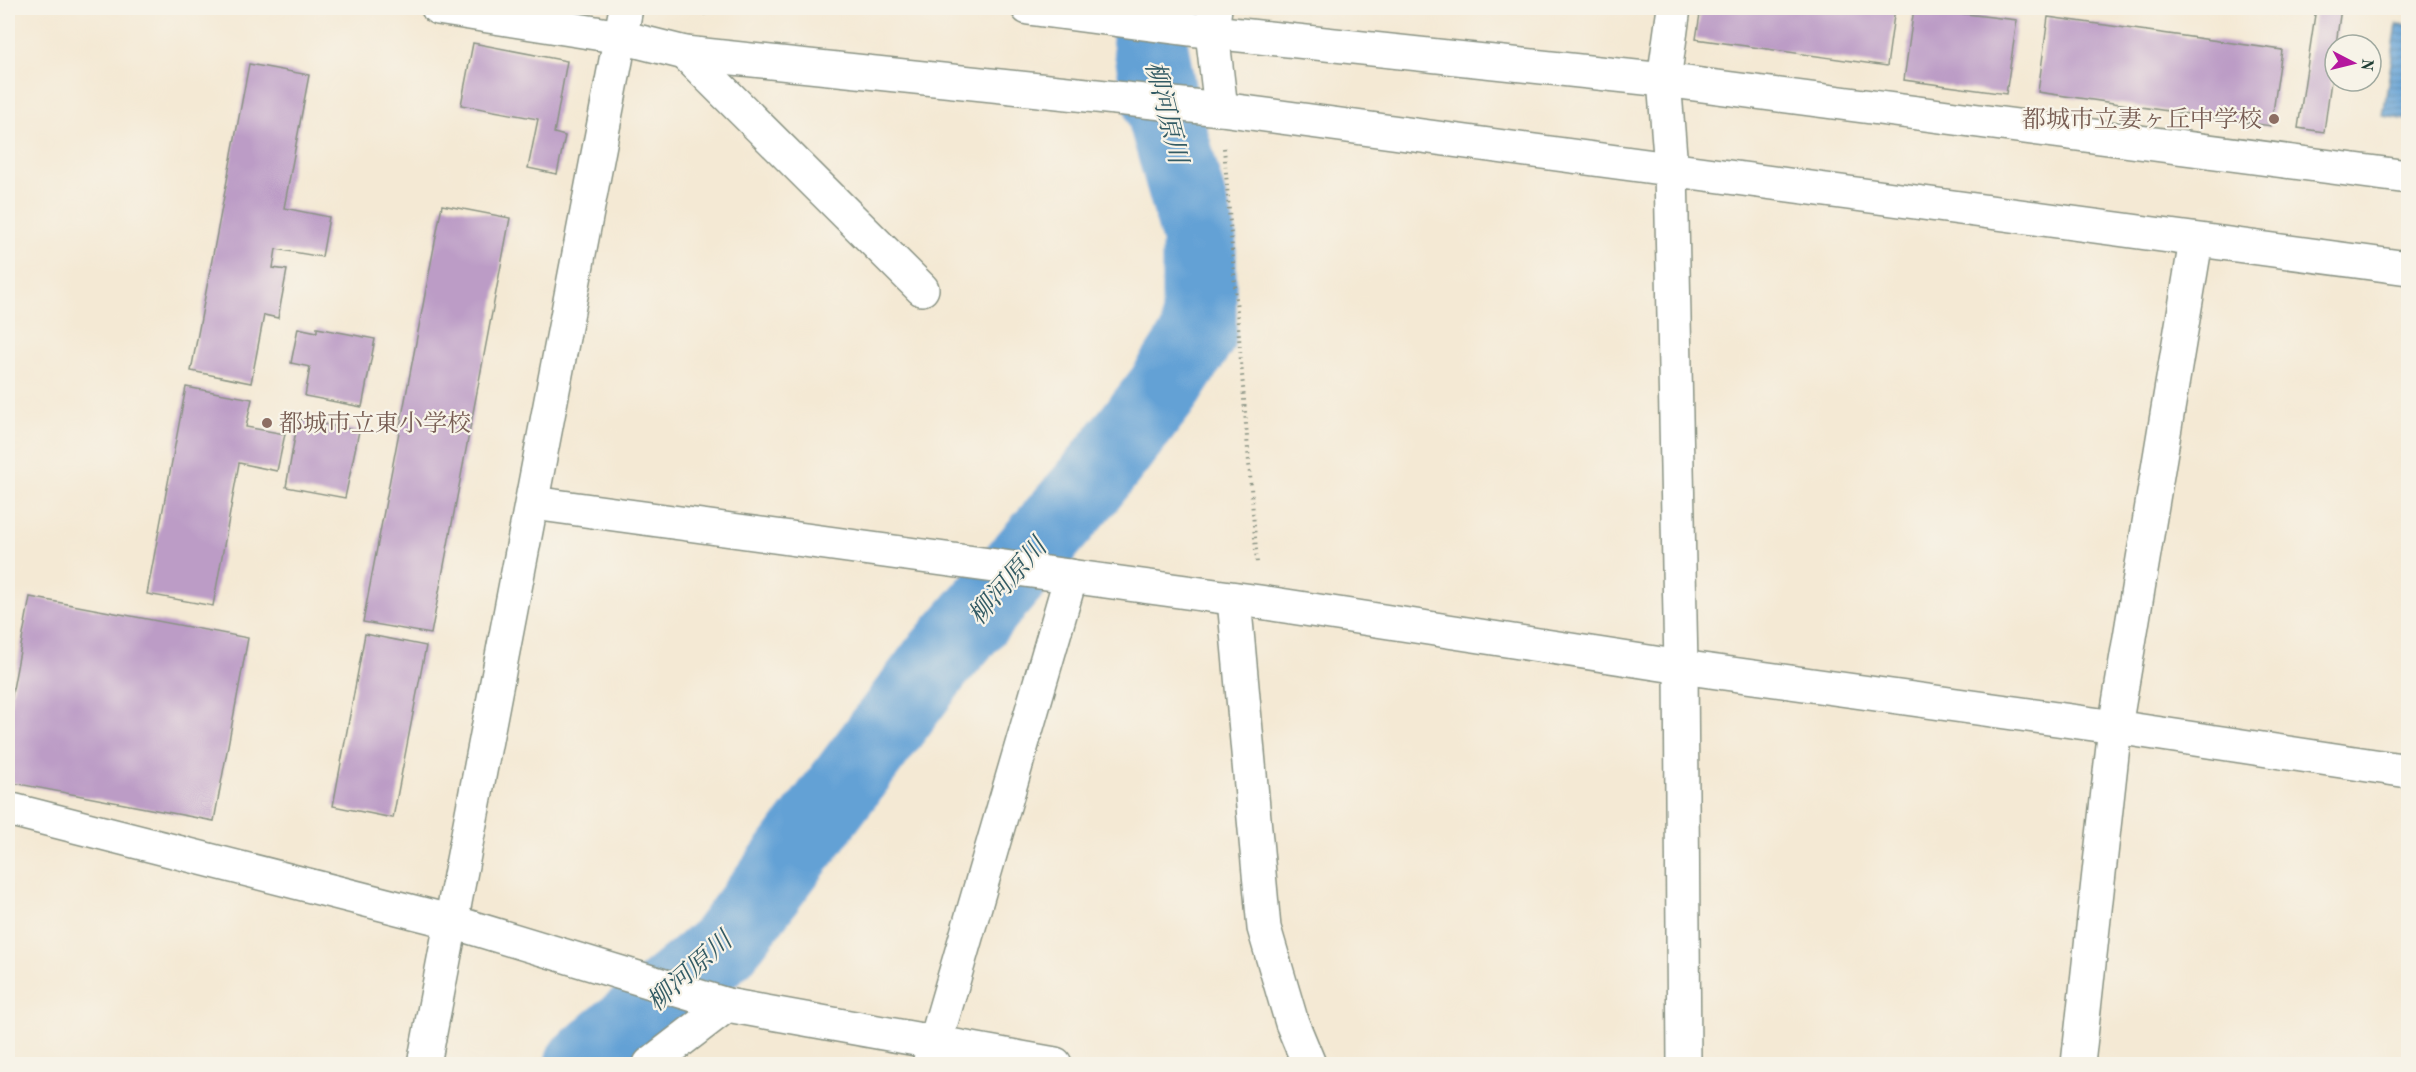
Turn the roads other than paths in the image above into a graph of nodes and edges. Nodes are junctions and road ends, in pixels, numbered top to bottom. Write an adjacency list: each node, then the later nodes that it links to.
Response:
1 (438, 8): 4 (street)
2 (1028, 8): 5 (street)
3 (1674, 8): 7 (street)
4 (623, 22): 6 (street); 14 (street)
5 (1212, 24): 7 (street); 8 (street)
6 (685, 53): 8 (street); 13 (street)
7 (1664, 80): 9 (street); 10 (street)
8 (1220, 109): 9 (street)
9 (1671, 168): 11 (street); 17 (street)
10 (2409, 177)
11 (2196, 241): 12 (street); 18 (street)
12 (2409, 268)
13 (922, 290)
14 (533, 502): 15 (street); 21 (street)
15 (1071, 576): 16 (street); 23 (street)
16 (1247, 601): 17 (street); 27 (street)
17 (1681, 667): 18 (street); 28 (street)
18 (2115, 727): 19 (street); 29 (street)
19 (2409, 771)
20 (8, 809): 21 (street)
21 (453, 922): 22 (street); 24 (street)
22 (721, 1004): 23 (street); 25 (street)
23 (932, 1054): 26 (street)
24 (424, 1065)
25 (650, 1065)
26 (1055, 1065)
27 (1309, 1065)
28 (1684, 1065)
29 (2078, 1065)

